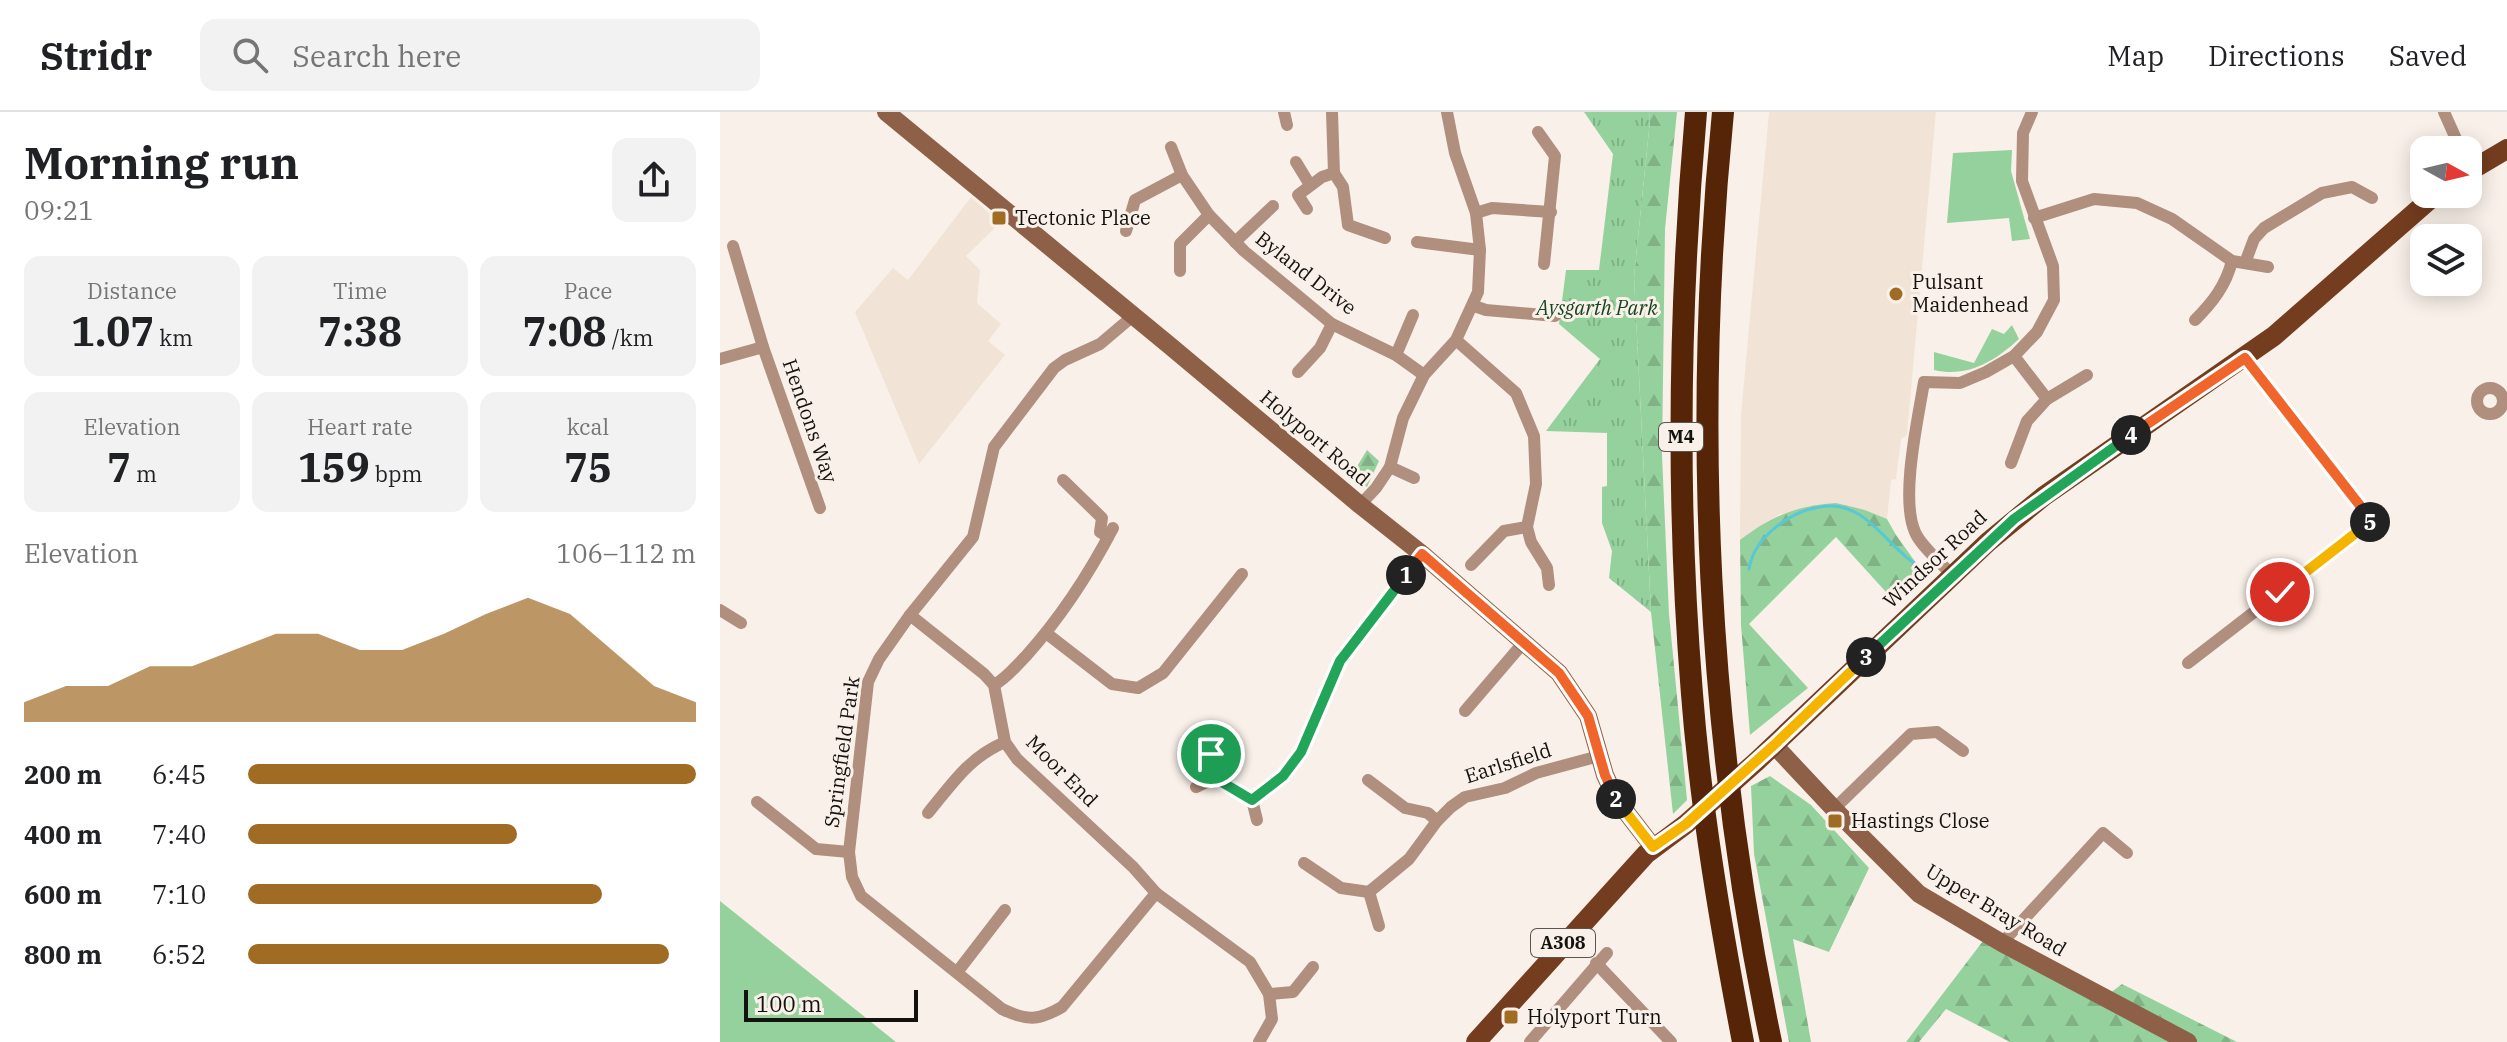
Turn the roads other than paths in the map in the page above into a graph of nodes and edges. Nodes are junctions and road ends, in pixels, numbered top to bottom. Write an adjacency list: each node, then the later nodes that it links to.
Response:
1 (886, 112): 37 (street, Holyport Road)
2 (1332, 112): 14 (street)
3 (1447, 112): 22 (street)
4 (1696, 112): 103 (highway, M4)
5 (1723, 112): 104 (highway, M4)
6 (2032, 112): 24 (street)
7 (2444, 112): 9 (street)
8 (1538, 132): 21 (street)
9 (2455, 136)
10 (1171, 147): 15 (street, Byland Drive)
11 (2507, 149): 13 (main road)
12 (1296, 162): 16 (street)
13 (2482, 163)
14 (1334, 173): 16 (street); 26 (street)
15 (1182, 175): 23 (street, Byland Drive); 25 (street)
16 (1310, 185): 20 (street)
17 (2372, 198): 31 (street)
18 (1273, 206): 27 (street, Byland Drive)
19 (2420, 208): 45 (main road, Windsor Road / A308)
20 (1307, 209)
21 (1551, 212): 22 (street); 32 (street)
22 (1476, 213): 30 (street)
23 (1209, 215): 27 (street, Byland Drive); 34 (street)
24 (2034, 218): 31 (street); 44 (street)
25 (1126, 231)
26 (1385, 238)
27 (1235, 242): 40 (street, Byland Drive)
28 (1417, 242): 30 (street)
29 (733, 246): 42 (street, Hendons Way)
30 (1480, 250): 35 (street)
31 (2238, 262): 33 (street); 39 (street)
32 (1544, 264)
33 (2268, 267)
34 (1180, 271)
35 (1474, 306): 38 (street); 41 (street)
36 (1413, 315): 43 (street)
37 (1133, 316): 55 (street, Holyport Road); 64 (street, Springfield Park)
38 (1555, 316)
39 (2195, 320)
40 (1332, 324): 43 (street, Byland Drive); 47 (street)
41 (1456, 340): 48 (street); 57 (street)
42 (763, 347): 46 (street, Hendons Way); 56 (street, Hendons Way)
43 (1396, 355): 48 (street, Byland Drive)
44 (2014, 356): 50 (street); 61 (street)
45 (2245, 358): 61 (main road, Windsor Road / A308); 68 (street)
46 (720, 359)
47 (1298, 372)
48 (1424, 375): 52 (street)
49 (2087, 375): 50 (street)
50 (2047, 399): 51 (street)
51 (2011, 463)
52 (1390, 467): 53 (street); 55 (street)
53 (1414, 478)
54 (1063, 480): 66 (street)
55 (1360, 505): 58 (street, Holyport Road)
56 (820, 508)
57 (1527, 527): 59 (street); 62 (street)
58 (1422, 554): 67 (street, Holyport Road); 79 (street)
59 (1471, 565)
60 (1242, 574): 66 (street)
61 (1952, 575): 72 (main road, Windsor Road / A308)
62 (1549, 585)
63 (720, 610): 65 (street)
64 (910, 615): 69 (street); 86 (street, Springfield Park)
65 (741, 623)
66 (1046, 633): 69 (street)
67 (1524, 642): 70 (street); 75 (street, Holyport Road)
68 (2188, 663)
69 (994, 685): 71 (street, Moor End)
70 (1480, 715)
71 (1005, 742): 82 (street); 90 (street, Moor End)
72 (1774, 745): 81 (street, Upper Bray Road); 85 (main road, Windsor Road / A308)
73 (1963, 751): 81 (street)
74 (1211, 754): 76 (street)
75 (1599, 756): 84 (street, Earlsfield); 85 (street, Holyport Road)
76 (1215, 778): 78 (street); 79 (street)
77 (1368, 780): 84 (street)
78 (1196, 787)
79 (1252, 800): 83 (street)
80 (757, 802): 86 (street)
81 (1834, 809): 93 (street, Upper Bray Road)
82 (928, 813)
83 (1257, 820)
84 (1437, 821): 89 (street, Earlsfield)
85 (1653, 847): 100 (main road, Windsor Road / A308)
86 (849, 852): 97 (street, Springfield Park)
87 (2127, 853): 93 (street)
88 (1304, 863): 89 (street)
89 (1369, 892): 92 (street)
90 (1156, 893): 97 (street, Springfield Park); 98 (street, Moor End)
91 (1005, 910): 97 (street)
92 (1379, 926)
93 (2002, 943): 105 (street, Upper Bray Road)
94 (1607, 953): 95 (street)
95 (1596, 963): 101 (street); 102 (street)
96 (1313, 967): 98 (street)
97 (958, 971)
98 (1269, 994): 99 (street)
99 (1259, 1042)
100 (1476, 1042)
101 (1530, 1042)
102 (1671, 1042)
103 (1743, 1042)
104 (1771, 1042)
105 (2188, 1042)

